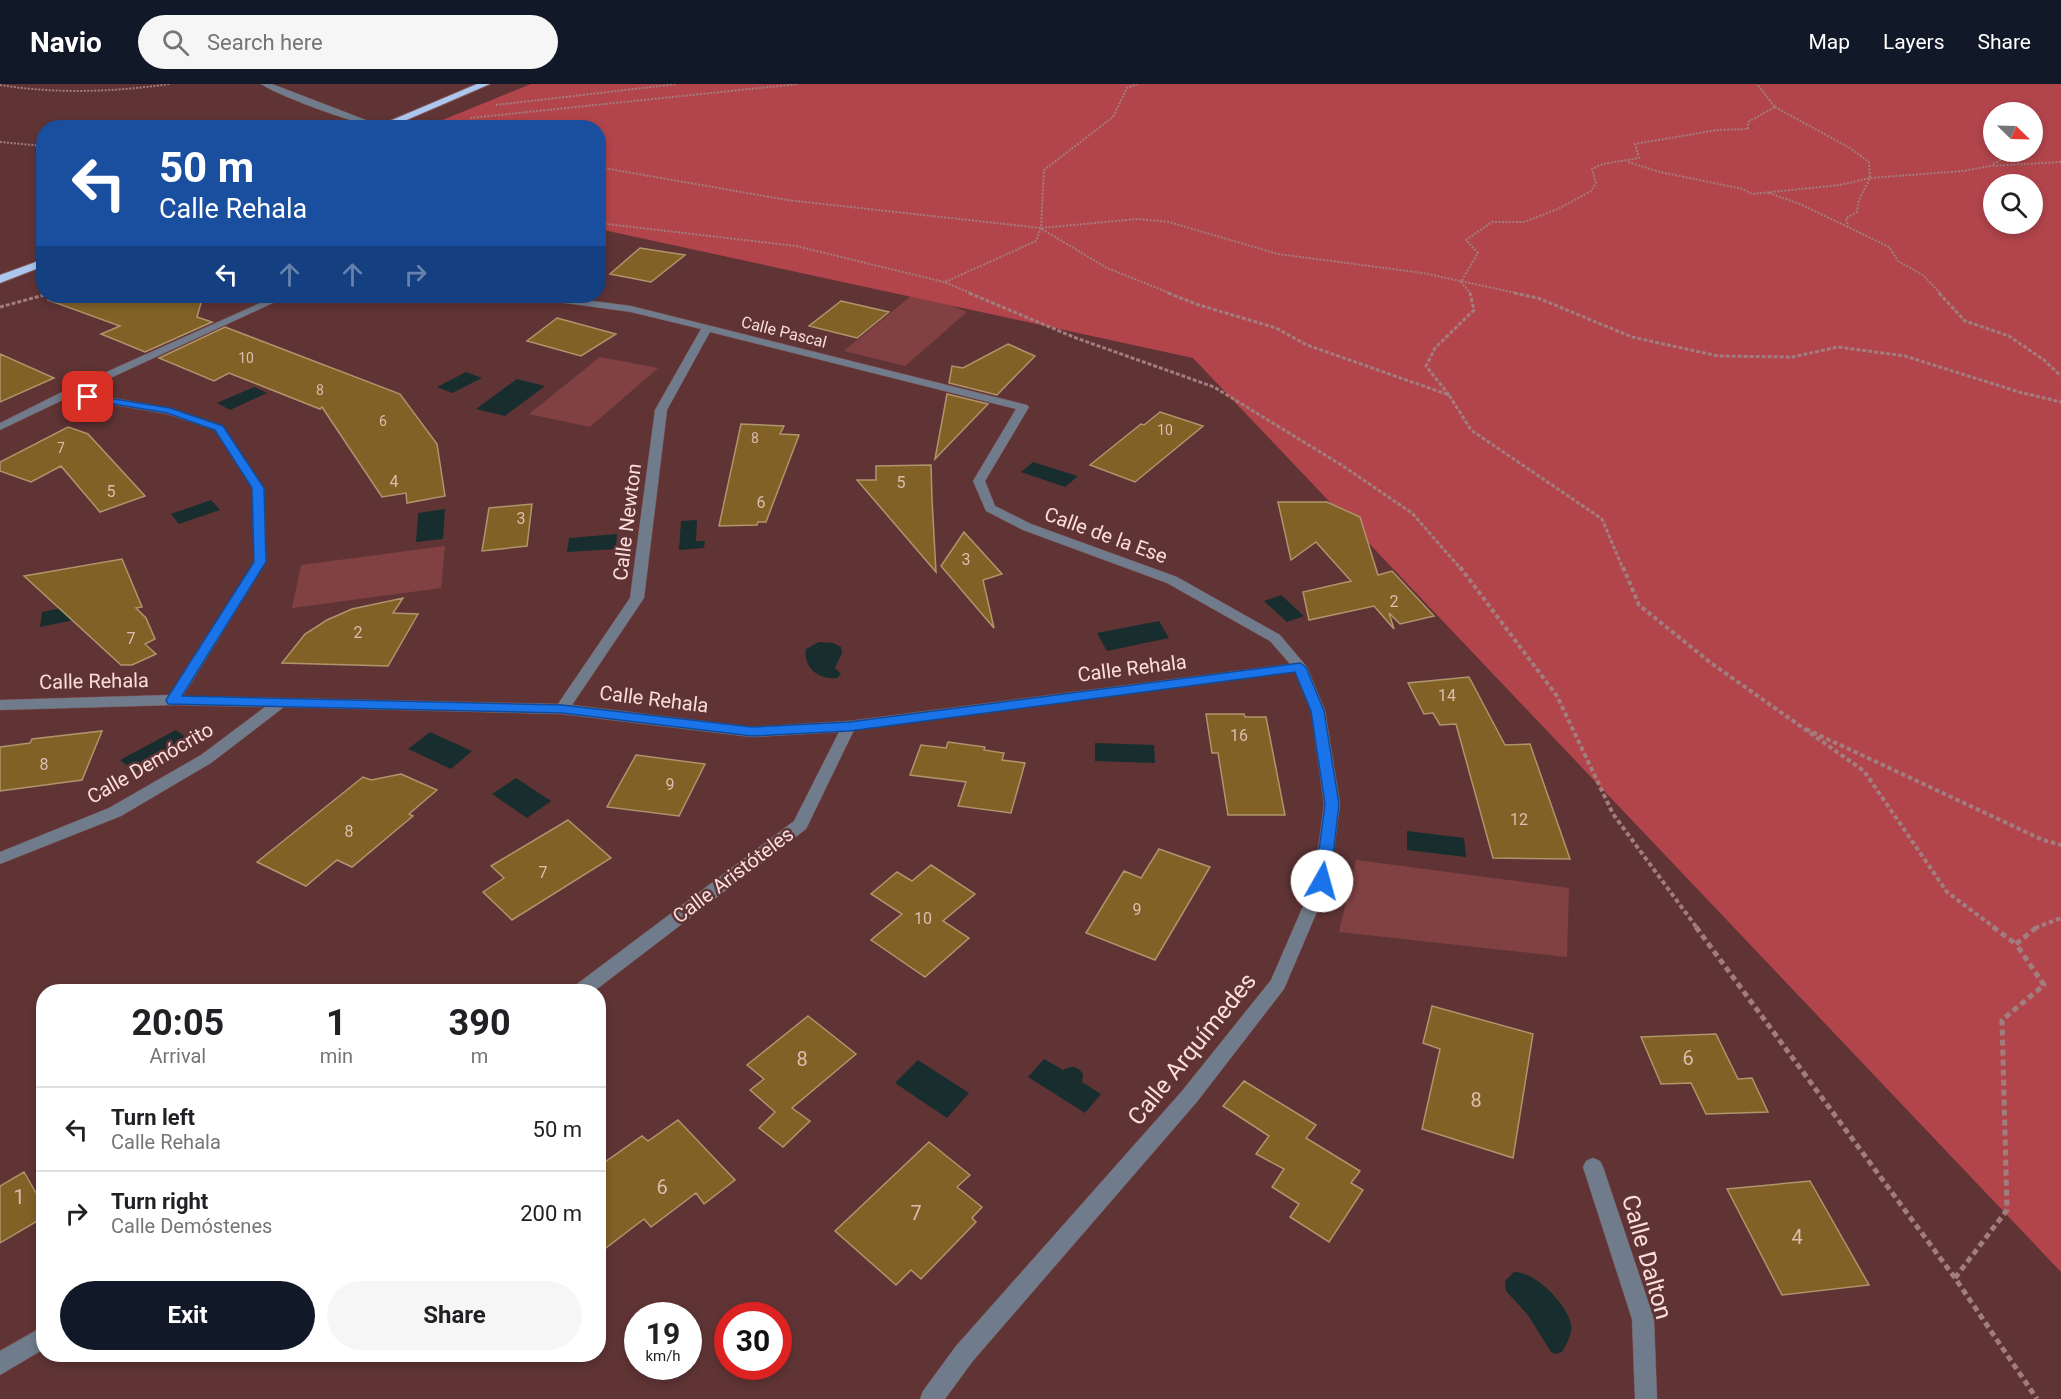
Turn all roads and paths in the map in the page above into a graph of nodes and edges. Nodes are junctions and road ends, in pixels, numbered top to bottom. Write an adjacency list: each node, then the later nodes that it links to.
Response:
1 (170, 84): 8 (path)
2 (265, 84): 12 (street)
3 (485, 84): 13 (highway)
4 (677, 84): 9 (path)
5 (798, 84): 11 (path)
6 (1138, 84): 25 (path)
7 (1757, 84): 10 (path)
8 (0, 86)
9 (493, 105)
10 (1775, 107): 16 (path); 21 (path)
11 (465, 118)
12 (356, 120)
13 (397, 120)
14 (0, 142): 15 (path)
15 (36, 145)
16 (1628, 162): 22 (path); 29 (path)
17 (1997, 162): 19 (path)
18 (2061, 162): 19 (path)
19 (1990, 166): 21 (path)
20 (606, 168): 25 (path)
21 (1870, 178): 22 (path); 24 (path)
22 (1766, 192): 24 (path)
23 (606, 224): 28 (path)
24 (1848, 227): 35 (path)
25 (1041, 228): 28 (path); 29 (path); 37 (path)
26 (36, 265): 27 (highway)
27 (0, 279)
28 (944, 282): 54 (path)
29 (1461, 282): 37 (path); 38 (path)
30 (36, 297): 33 (path)
31 (267, 303): 36 (street)
32 (587, 303): 34 (street, Calle Pascal)
33 (0, 307)
34 (706, 329): 39 (street, Calle Pascal); 45 (street, Calle Newton)
35 (2061, 376)
36 (68, 393): 40 (street); 42 (street)
37 (1449, 395): 46 (path)
38 (2061, 402)
39 (1023, 407): 41 (street, Calle de la Ese)
40 (0, 427)
41 (1300, 667): 47 (street, Calle Rehala); 57 (street, Calle Arquímedes)
42 (173, 700): 43 (street, Calle Rehala); 44 (street, Calle Rehala)
43 (280, 703): 45 (street, Calle Rehala); 49 (street, Calle Demócrito)
44 (0, 705)
45 (562, 709): 47 (street, Calle Rehala)
46 (1795, 724): 48 (path); 51 (path)
47 (849, 726): 52 (street, Calle Aristóteles)
48 (2061, 845)
49 (0, 858)
50 (2061, 918): 51 (path)
51 (2016, 944): 54 (path)
52 (590, 984)
53 (1593, 1167): 58 (street, Calle Dalton)
54 (1955, 1278): 59 (path)
55 (36, 1341): 56 (street)
56 (0, 1364)
57 (932, 1399)
58 (1646, 1399)
59 (2037, 1399)

